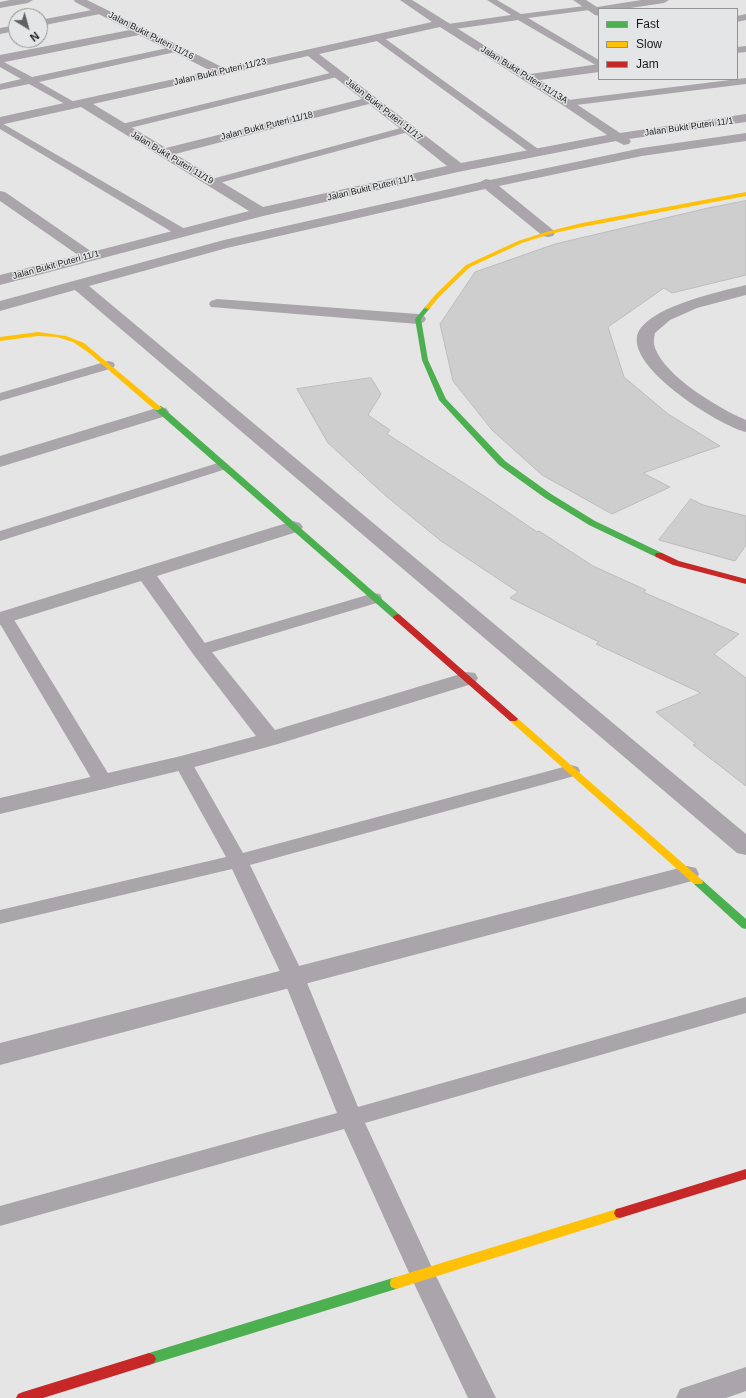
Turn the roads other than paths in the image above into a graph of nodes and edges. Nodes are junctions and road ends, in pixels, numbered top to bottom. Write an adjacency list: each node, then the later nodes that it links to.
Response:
1 (28, 0): 7 (street)
2 (79, 0): 10 (street, Jalan Bukit Puteri 11/16)
3 (405, 0): 13 (street, Jalan Bukit Puteri 11/13A)
4 (492, 0): 11 (lane)
5 (578, 0): 9 (street)
6 (664, 0): 8 (street)
7 (0, 5)
8 (610, 8)
9 (597, 10): 11 (lane)
10 (102, 11): 12 (lane); 14 (street, Jalan Bukit Puteri 11/16)
11 (520, 17): 13 (lane); 19 (lane)
12 (48, 21)
13 (444, 25): 15 (street, Jalan Bukit Puteri 11/23); 24 (street, Jalan Bukit Puteri 11/13A)
14 (140, 31): 16 (street, Jalan Bukit Puteri 11/16); 18 (street)
15 (377, 37): 17 (street, Jalan Bukit Puteri 11/23); 41 (lane)
16 (177, 49): 22 (street, Jalan Bukit Puteri 11/16); 25 (lane)
17 (310, 52): 22 (street, Jalan Bukit Puteri 11/23); 23 (street, Jalan Bukit Puteri 11/17)
18 (0, 59)
19 (598, 63)
20 (0, 64): 25 (lane)
21 (598, 68): 24 (street)
22 (223, 72): 30 (street, Jalan Bukit Puteri 11/23)
23 (338, 74): 29 (street, Jalan Bukit Puteri 11/17); 35 (lane)
24 (528, 78): 31 (street, Jalan Bukit Puteri 11/13A)
25 (30, 81): 27 (lane); 30 (lane)
26 (737, 81): 28 (lane); 31 (lane)
27 (0, 87)
28 (746, 89)
29 (371, 100): 36 (street, Jalan Bukit Puteri 11/17); 40 (street, Jalan Bukit Puteri 11/18)
30 (78, 104): 33 (street, Jalan Bukit Puteri 11/23); 35 (street, Jalan Bukit Puteri 11/19)
31 (568, 104): 38 (street, Jalan Bukit Puteri 11/13A)
32 (746, 118): 38 (street, Jalan Bukit Puteri 11/1)
33 (0, 122)
34 (0, 125): 48 (lane)
35 (122, 127): 40 (street, Jalan Bukit Puteri 11/19)
36 (408, 129): 42 (street, Jalan Bukit Puteri 11/17); 43 (lane)
37 (746, 136): 39 (street)
38 (617, 137): 39 (street, Jalan Bukit Puteri 11/13A); 41 (street, Jalan Bukit Puteri 11/1)
39 (642, 152): 44 (street)
40 (163, 153): 43 (street, Jalan Bukit Puteri 11/19)
41 (537, 153): 42 (street, Jalan Bukit Puteri 11/1)
42 (458, 168): 47 (street, Jalan Bukit Puteri 11/1)
43 (212, 182): 47 (street, Jalan Bukit Puteri 11/19)
44 (486, 183): 49 (street); 52 (street)
45 (746, 194): 49 (street)
46 (0, 195): 50 (street)
47 (261, 212): 48 (street, Jalan Bukit Puteri 11/1)
48 (181, 232): 50 (street, Jalan Bukit Puteri 11/1)
49 (548, 233): 56 (street)
50 (90, 257): 51 (street, Jalan Bukit Puteri 11/1)
51 (0, 280)
52 (79, 284): 55 (street); 77 (street)
53 (746, 290): 61 (street)
54 (217, 304): 56 (street)
55 (0, 306)
56 (418, 319): 67 (street)
57 (0, 339): 58 (street)
58 (108, 366): 59 (lane); 60 (street)
59 (0, 397)
60 (160, 412): 62 (street); 63 (street)
61 (746, 427)
62 (0, 462)
63 (221, 466): 64 (street); 65 (lane)
64 (293, 527): 66 (street); 68 (street)
65 (0, 536)
66 (145, 573): 69 (street); 70 (street)
67 (746, 582)
68 (374, 598): 70 (lane); 71 (street)
69 (3, 619): 75 (lane)
70 (200, 650): 72 (street)
71 (466, 678): 72 (street); 74 (street)
72 (270, 739): 73 (street)
73 (183, 763): 75 (street); 78 (lane)
74 (571, 771): 78 (lane); 79 (street)
75 (104, 783): 76 (street)
76 (0, 806)
77 (746, 847)
78 (238, 861): 80 (lane); 82 (lane)
79 (687, 874): 81 (street); 82 (street)
80 (0, 917)
81 (746, 925)
82 (294, 978): 84 (street); 85 (lane)
83 (746, 1005): 85 (lane)
84 (0, 1054)
85 (351, 1118): 87 (lane); 88 (lane)
86 (746, 1174): 88 (street)
87 (0, 1216)
88 (423, 1275): 90 (street); 91 (lane)
89 (746, 1378): 92 (lane)
90 (23, 1398)
91 (482, 1398)
92 (690, 1398)

